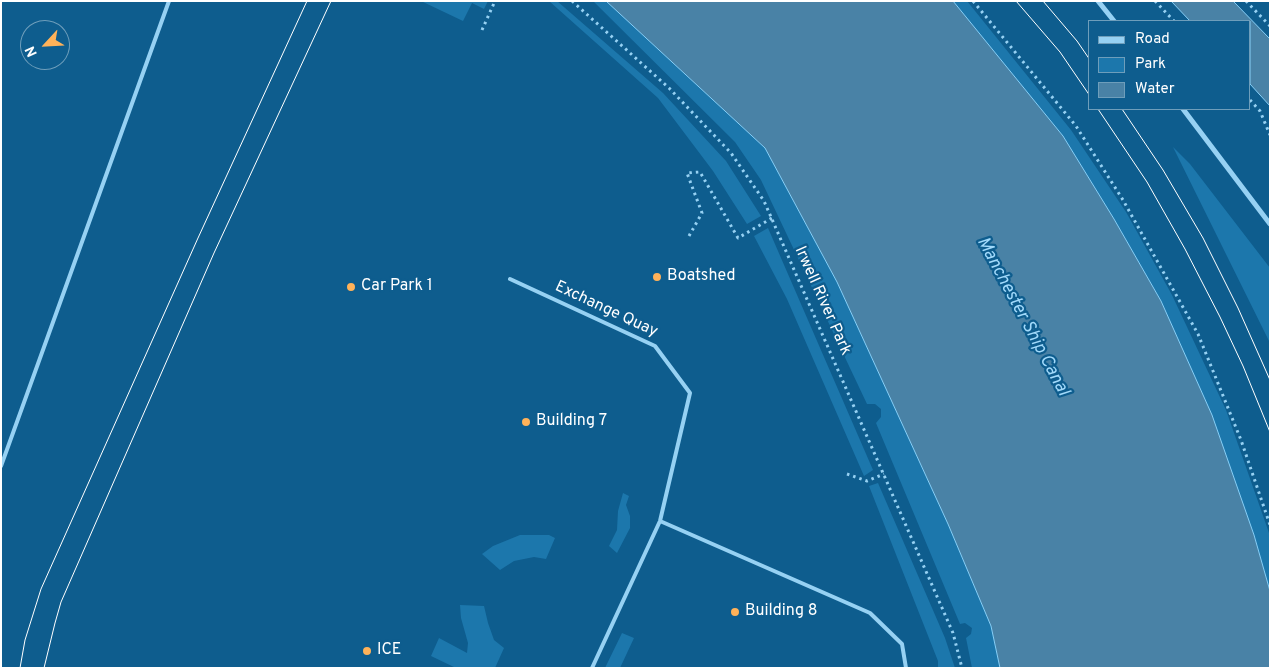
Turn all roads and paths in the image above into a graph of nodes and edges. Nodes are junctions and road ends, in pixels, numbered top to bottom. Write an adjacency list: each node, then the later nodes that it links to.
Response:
1 (169, 1): 19 (lane)
2 (495, 1): 11 (path)
3 (572, 1): 15 (path, Irwell River Park)
4 (973, 1): 23 (path)
5 (1098, 1): 8 (street)
6 (1155, 1): 9 (path)
7 (1246, 1): 10 (path)
8 (1113, 20)
9 (1173, 20)
10 (1270, 26)
11 (482, 30)
12 (1251, 101): 14 (path)
13 (1184, 110): 16 (street)
14 (1270, 135)
15 (772, 218): 17 (path); 21 (path, Irwell River Park)
16 (1270, 224)
17 (689, 236)
18 (510, 279): 22 (lane, Exchange Quay)
19 (1, 466)
20 (847, 474): 21 (path)
21 (884, 474): 26 (path, Irwell River Park)
22 (660, 521): 24 (lane, Exchange Quay); 25 (lane)
23 (1270, 525)
24 (592, 668)
25 (906, 668)
26 (962, 668)

